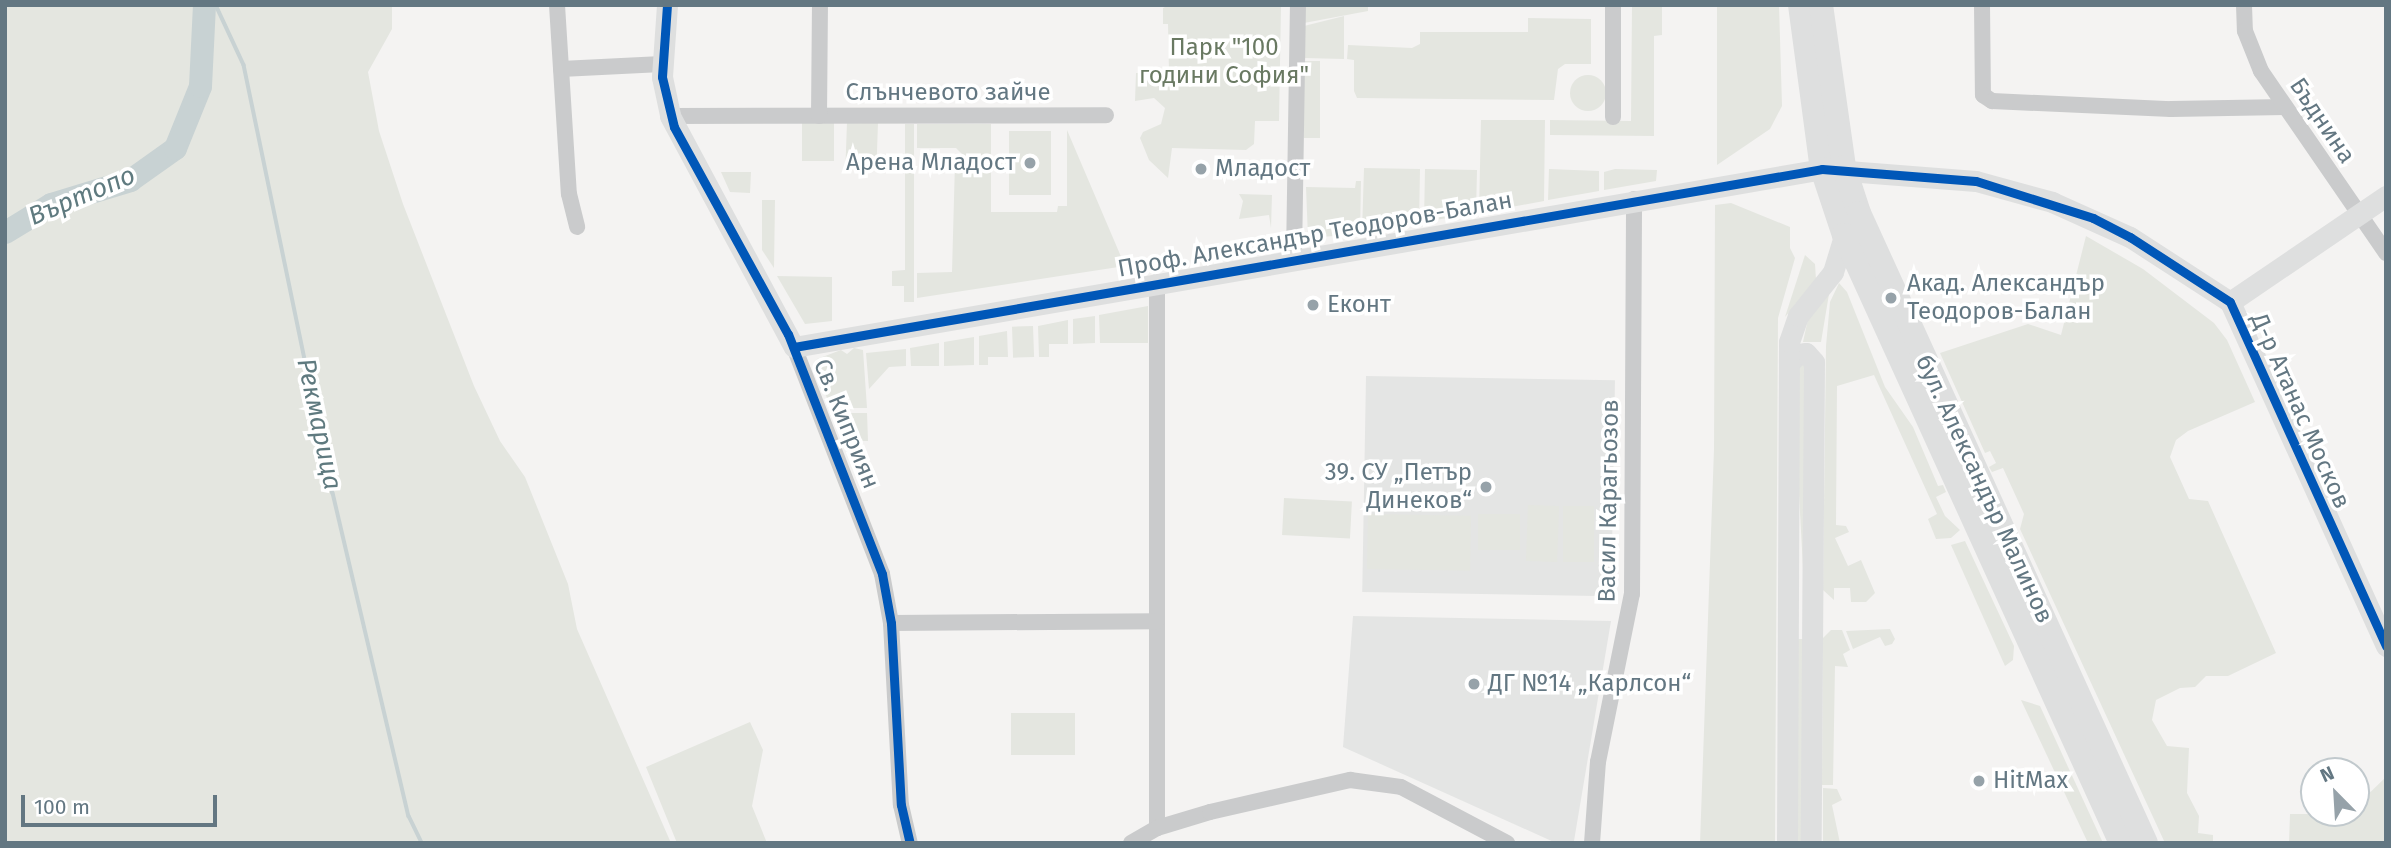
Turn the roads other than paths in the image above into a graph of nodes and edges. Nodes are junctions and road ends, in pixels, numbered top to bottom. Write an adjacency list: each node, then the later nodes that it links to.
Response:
1 (557, 5): 11 (street)
2 (667, 5): 10 (street, Св. Киприян)
3 (821, 5): 15 (street)
4 (1298, 5): 24 (street)
5 (1613, 5): 16 (street)
6 (1800, 5): 17 (main road, бул. Александър Малинов)
7 (1821, 5): 17 (main road, бул. Александър Малинов)
8 (1982, 5): 12 (street)
9 (2244, 5): 12 (street, Бъднина)
10 (662, 64): 11 (street); 14 (street, Св. Киприян)
11 (561, 69): 21 (street)
12 (2285, 107): 20 (street, Бъднина)
13 (1106, 115): 15 (street, Слънчевото зайче)
14 (670, 116): 15 (street, Слънчевото зайче); 27 (street, Св. Киприян)
15 (819, 116)
16 (1613, 117)
17 (1833, 168): 19 (street, Проф. Александър Теодоров-Балан); 22 (main road, бул. Александър Малинов); 26 (street, Д-р Атанас Москов); 40 (main road, бул. Александър Малинов)
18 (2386, 196): 20 (street)
19 (1634, 198): 24 (street, Проф. Александър Теодоров-Балан); 36 (street, Васил Карагьозов)
20 (2360, 214): 23 (street, Бъднина); 26 (street)
21 (577, 227)
22 (1844, 235): 28 (street); 39 (main road, бул. Александър Малинов)
23 (2386, 253)
24 (1294, 257): 25 (street, Проф. Александър Теодоров-Балан)
25 (1157, 282): 27 (street, Проф. Александър Теодоров-Балан); 29 (street)
26 (2230, 302): 31 (street, Д-р Атанас Москов)
27 (794, 347): 30 (street, Св. Киприян)
28 (1789, 363): 37 (street); 38 (street)
29 (1157, 621): 30 (street); 32 (street)
30 (891, 623): 33 (street, Св. Киприян)
31 (2386, 646)
32 (1157, 828): 34 (street); 35 (street)
33 (910, 843)
34 (1131, 843)
35 (1507, 843)
36 (1592, 843)
37 (1787, 843)
38 (1811, 843)
39 (2121, 843)
40 (2146, 843)

